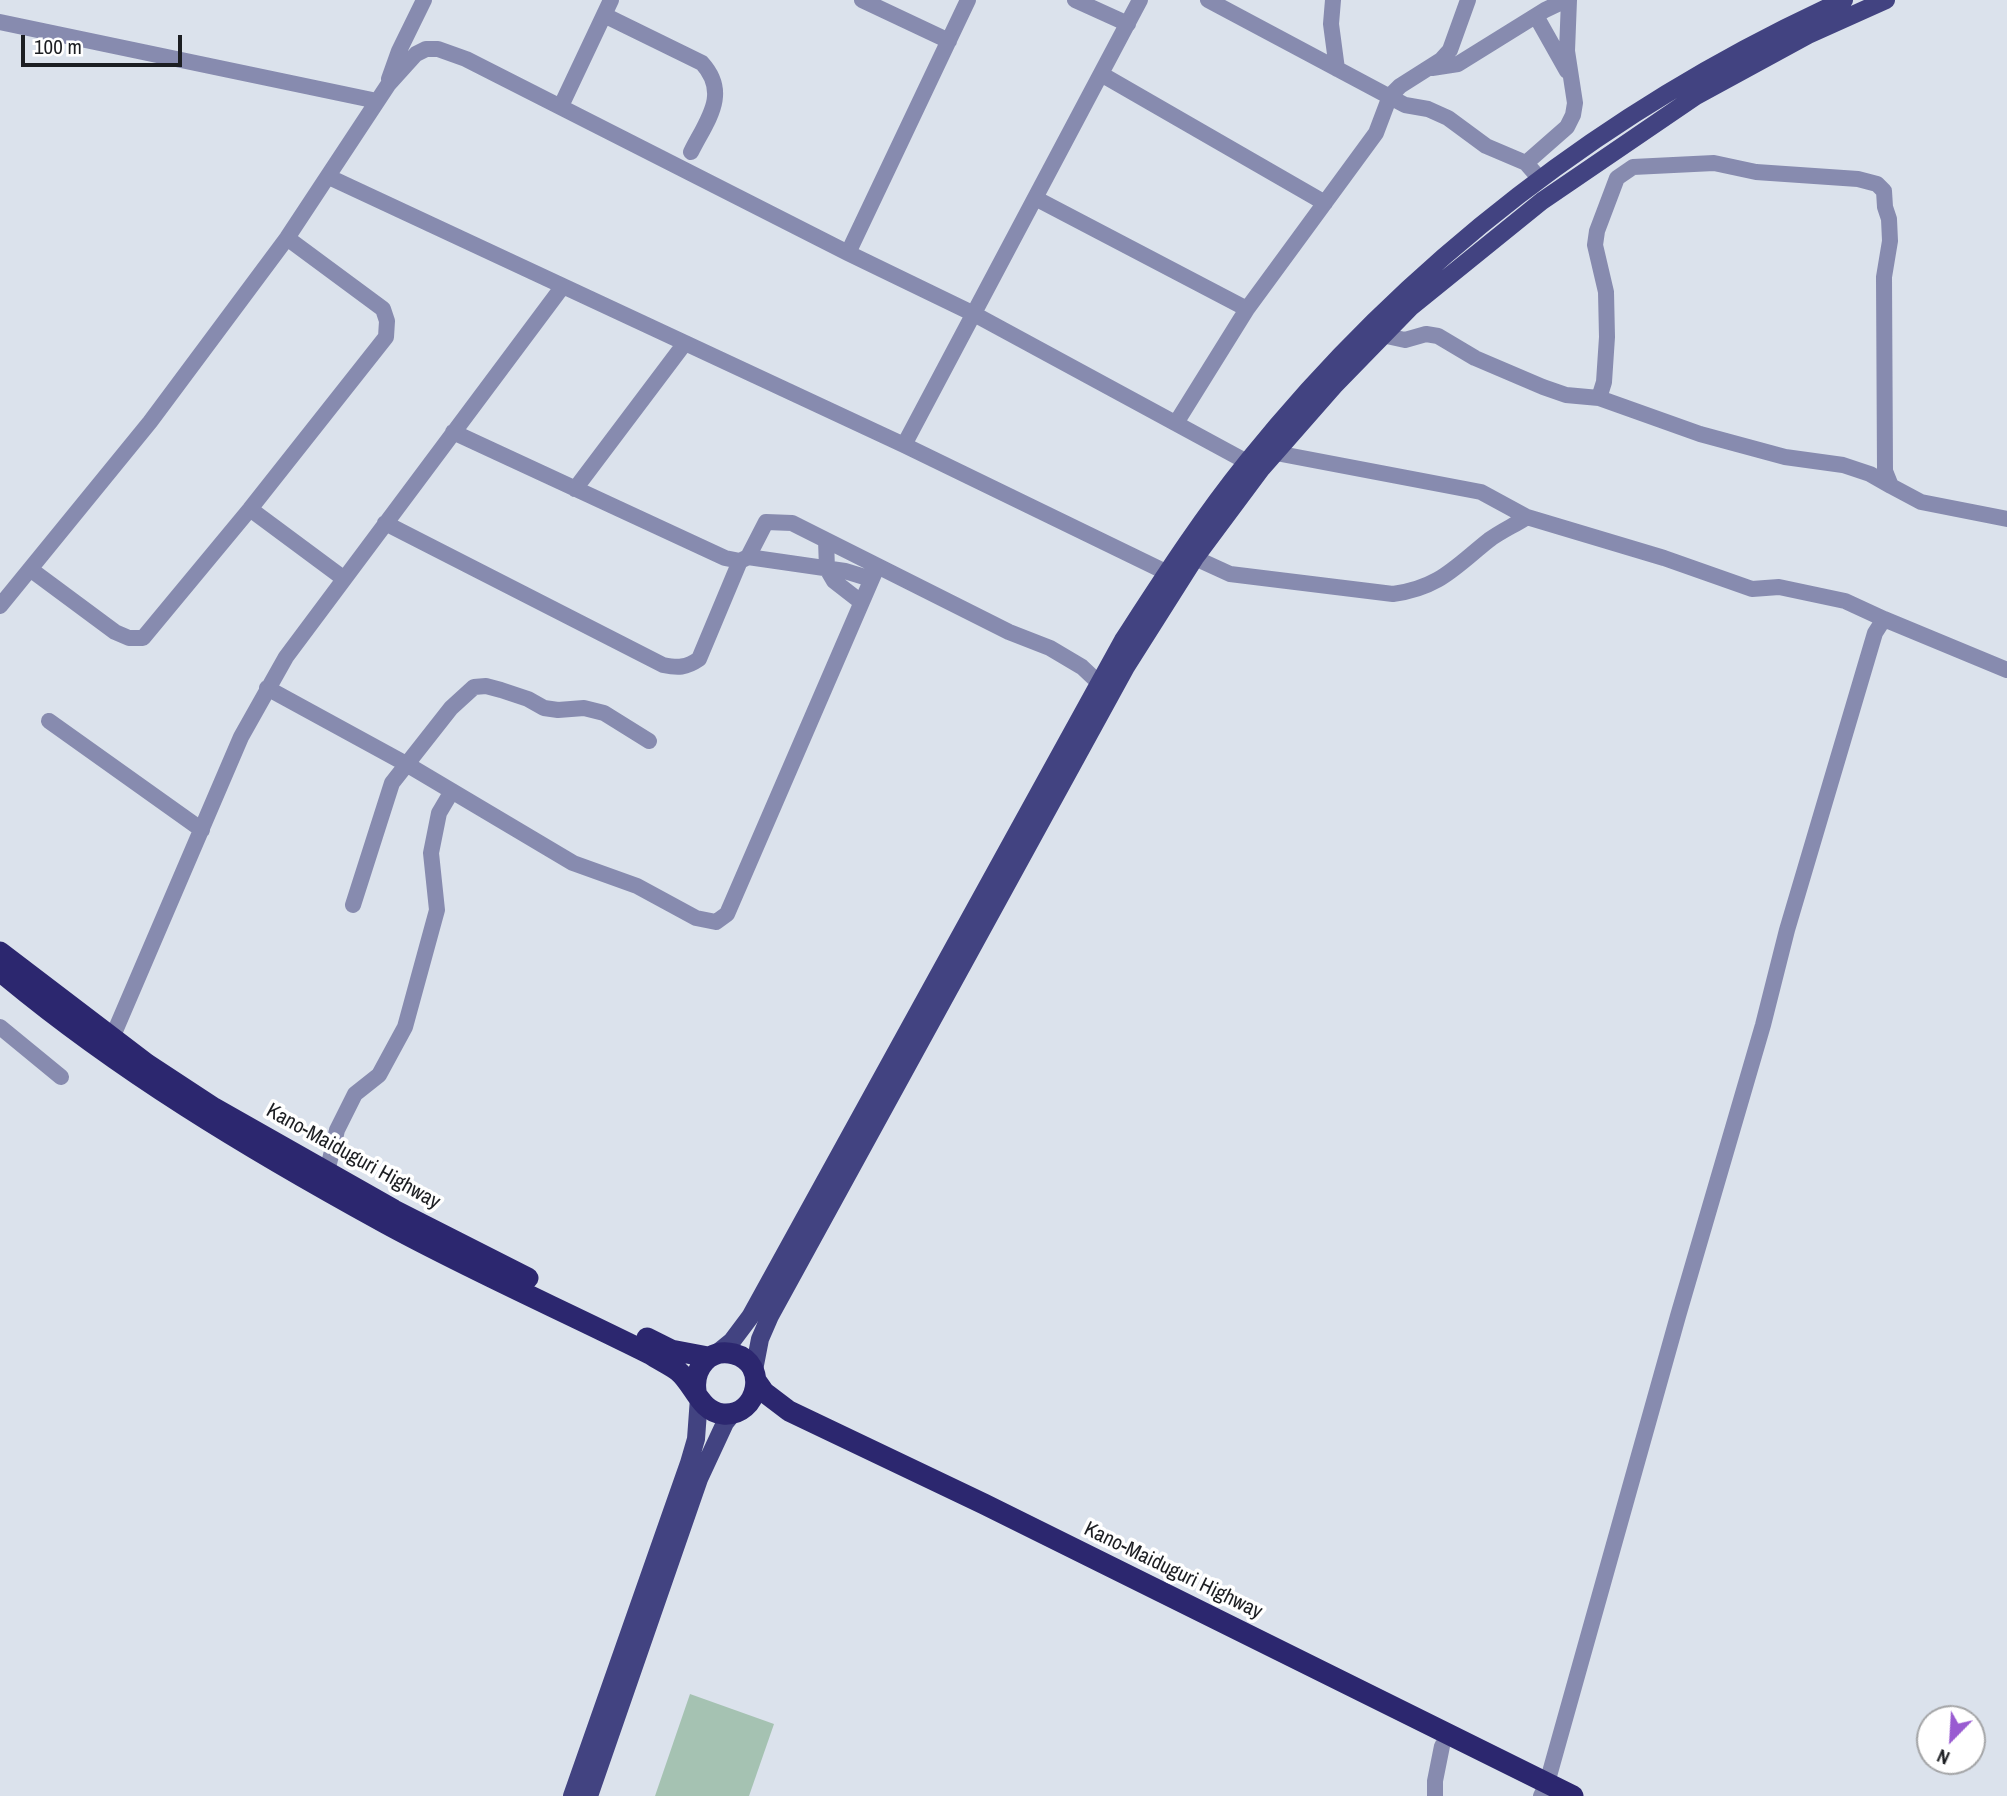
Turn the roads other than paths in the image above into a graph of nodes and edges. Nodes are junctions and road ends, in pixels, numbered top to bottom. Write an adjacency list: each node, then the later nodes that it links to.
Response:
1 (424, 0): 16 (street)
2 (862, 0): 17 (street)
3 (968, 0): 17 (street)
4 (1075, 0): 15 (street)
5 (1140, 0): 15 (street)
6 (1208, 0): 20 (street)
7 (1334, 0): 20 (street)
8 (1468, 0): 19 (street)
9 (1568, 0): 13 (street); 22 (street)
10 (1844, 0): 30 (main road)
11 (1886, 0): 38 (main road)
12 (607, 7): 26 (street); 27 (street)
13 (1536, 16): 19 (street); 22 (street)
14 (0, 22): 25 (street)
15 (1128, 24): 21 (street)
16 (409, 30): 18 (street); 23 (street)
17 (949, 41): 34 (street)
18 (452, 53): 23 (street); 26 (street)
19 (1430, 68): 24 (street)
20 (1337, 69): 24 (street)
21 (1101, 74): 31 (street); 32 (street)
22 (1570, 76): 28 (street)
23 (388, 85): 25 (street)
24 (1390, 96): 28 (street); 32 (street)
25 (377, 100): 29 (street)
26 (561, 106): 34 (street)
27 (691, 152)
28 (1526, 163): 30 (street)
29 (329, 177): 33 (street); 35 (street)
30 (1539, 178): 45 (main road)
31 (1035, 198): 36 (street); 37 (street)
32 (1325, 202): 36 (street)
33 (287, 239): 48 (street); 55 (street)
34 (848, 253): 37 (street)
35 (563, 286): 39 (street); 42 (street)
36 (1247, 309): 41 (street)
37 (974, 314): 41 (street); 43 (street)
38 (1382, 335): 40 (street); 44 (main road)
39 (685, 343): 43 (street); 47 (street)
40 (1599, 398): 46 (street); 46 (street)
41 (1176, 423): 45 (street)
42 (453, 432): 47 (street); 51 (street)
43 (904, 446): 58 (street)
44 (1276, 453): 49 (street); 53 (main road)
45 (1247, 462): 58 (main road)
46 (1891, 486): 50 (street)
47 (575, 489): 54 (street)
48 (250, 509): 55 (street); 59 (street)
49 (1527, 517): 53 (street); 62 (street)
50 (2007, 519)
51 (384, 523): 54 (street); 59 (street)
52 (826, 540): 54 (street); 56 (street); 57 (street)
53 (1195, 558): 58 (main road)
54 (744, 559): 56 (street)
55 (30, 569): 61 (street)
56 (828, 569): 57 (street); 60 (street)
57 (874, 573): 60 (street); 64 (street)
58 (1174, 576): 64 (main road); 79 (main road)
59 (343, 578): 65 (street)
60 (861, 603): 69 (street)
61 (0, 606)
62 (1884, 619): 63 (street); 83 (street)
63 (2007, 670)
64 (1099, 683): 78 (main road)
65 (267, 688): 68 (street); 70 (street)
66 (49, 722): 70 (street)
67 (649, 741): 68 (street)
68 (408, 765): 69 (street); 71 (street)
69 (452, 791): 77 (street)
70 (202, 830): 75 (street)
71 (353, 905)
72 (0, 952): 75 (highway, Kano-Maiduguri Highway)
73 (0, 971): 80 (highway, Kano-Maiduguri Highway)
74 (0, 1027): 76 (street)
75 (112, 1038): 77 (highway, Kano-Maiduguri Highway)
76 (61, 1077)
77 (327, 1172): 78 (highway, Kano-Maiduguri Highway)
78 (712, 1356): 79 (highway); 80 (highway)
79 (755, 1376): 81 (highway); 83 (highway, Kano-Maiduguri Highway)
80 (697, 1394): 81 (highway); 84 (main road)
81 (737, 1411): 82 (highway, Kano-Maiduguri Highway); 85 (main road)
82 (1442, 1746): 83 (highway, Kano-Maiduguri Highway); 86 (street)
83 (1544, 1792): 87 (highway, Kano-Maiduguri Highway)
84 (572, 1796)
85 (589, 1796)
86 (1435, 1796)
87 (1573, 1796)

